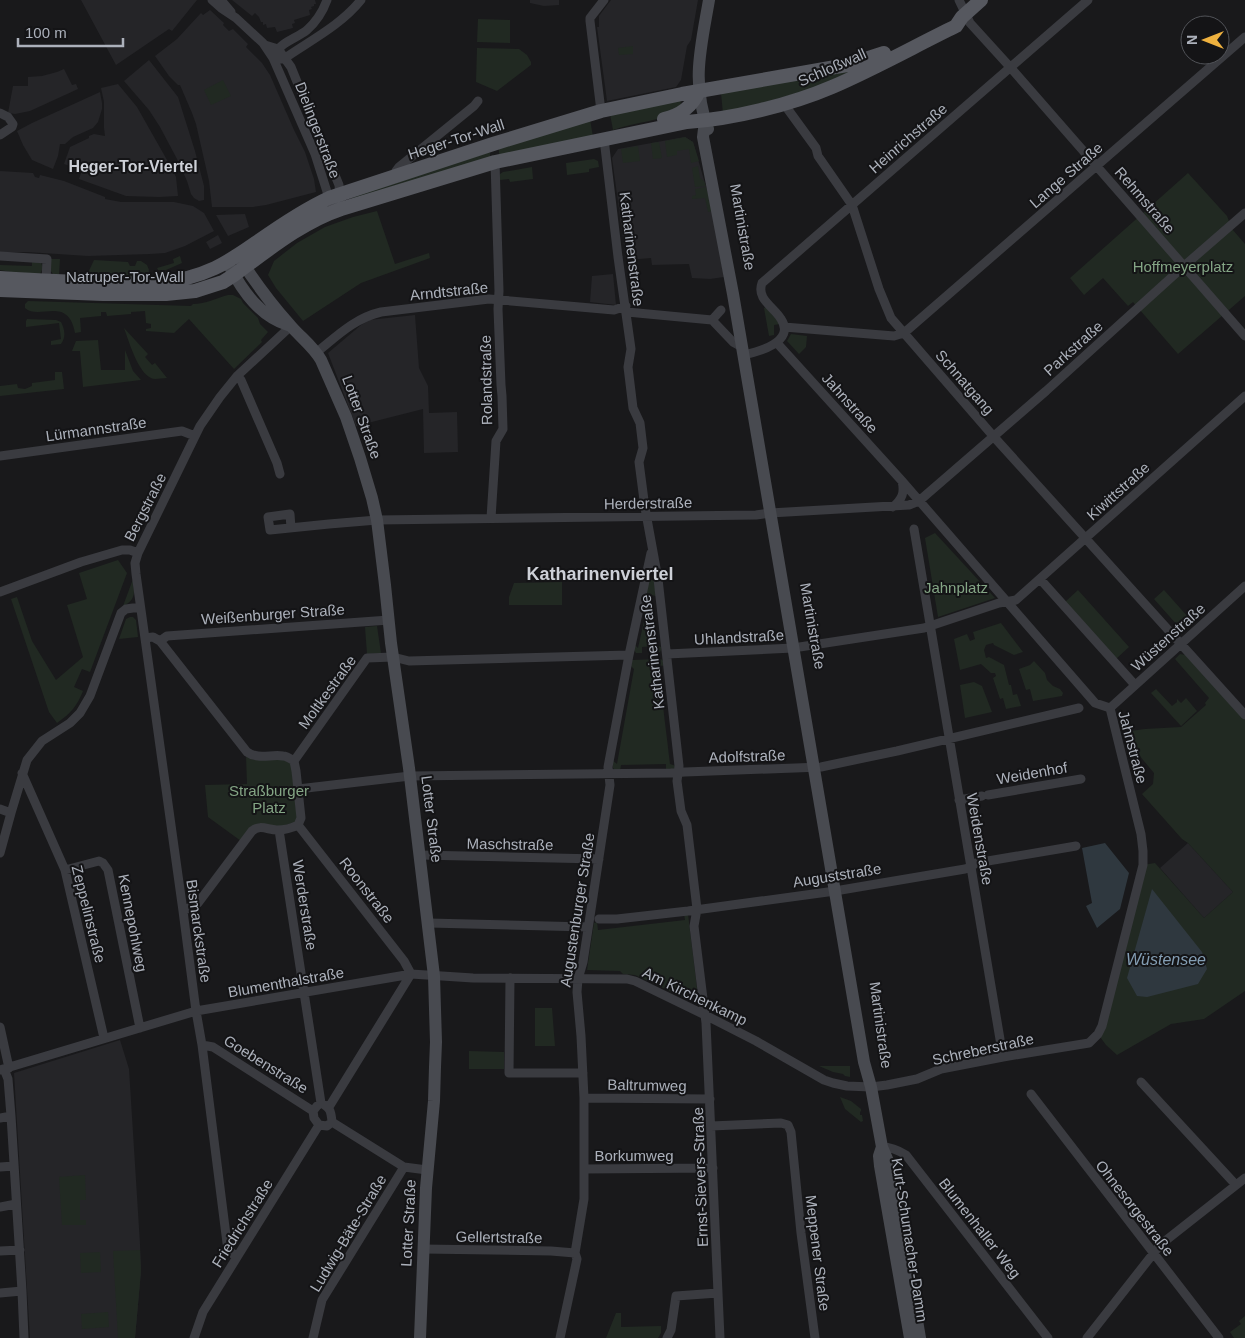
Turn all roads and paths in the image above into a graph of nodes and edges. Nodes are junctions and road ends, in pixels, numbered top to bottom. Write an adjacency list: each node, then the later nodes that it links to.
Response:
1 (212, 0): 11 (street)
2 (221, 0): 11 (street)
3 (327, 0): 13 (street)
4 (361, 0): 14 (street)
5 (604, 0): 19 (street)
6 (709, 0): 16 (main road, Martinistraße)
7 (959, 0): 10 (street, Rehmstraße)
8 (981, 0): 10 (main road, Schloßwall)
9 (1088, 0): 15 (street, Heinrichstraße)
10 (964, 16): 15 (street, Rehmstraße); 16 (main road, Schloßwall); 18 (main road, Schloßwall)
11 (236, 18): 13 (street)
12 (1245, 37): 27 (street, Lange Straße)
13 (275, 55): 14 (street); 29 (street, Dielingerstraße)
14 (285, 58): 29 (street, Dielingerstraße)
15 (1010, 67): 27 (street, Rehmstraße); 30 (street, Heinrichstraße)
16 (699, 91): 19 (main road, Heger-Tor-Wall); 21 (main road, Martinistraße); 23 (main road)
17 (478, 101): 24 (street)
18 (784, 104): 21 (main road, Schloßwall); 30 (street, Schnatgang)
19 (600, 111): 25 (main road, Heger-Tor-Wall)
20 (0, 113): 22 (street)
21 (705, 121): 23 (main road); 49 (main road, Martinistraße)
22 (0, 135)
23 (608, 138): 26 (main road); 41 (street, Katharinenstraße)
24 (420, 150): 25 (street); 28 (street)
25 (437, 162): 28 (main road, Heger-Tor-Wall)
26 (495, 162): 31 (main road); 40 (street, Rolandstraße)
27 (1096, 166): 35 (street, Rehmstraße); 46 (street, Lange Straße)
28 (396, 176): 29 (main road, Heger-Tor-Wall)
29 (334, 196): 31 (street, Dielingerstraße); 34 (main road, Heger-Tor-Wall)
30 (852, 205): 45 (street, Heinrichstraße); 46 (street, Schnatgang)
31 (339, 210): 36 (main road)
32 (1245, 213): 35 (street, Parkstraße)
33 (0, 256): 38 (street)
34 (232, 258): 36 (main road, Lotter Straße); 38 (main road, Natruper-Tor-Wall)
35 (1184, 266): 47 (street, Rehmstraße); 54 (street, Parkstraße)
36 (240, 271): 39 (main road, Natruper-Tor-Wall); 44 (main road, Lotter Straße)
37 (0, 278): 38 (main road, Natruper-Tor-Wall)
38 (46, 281)
39 (0, 290)
40 (499, 300): 41 (street, Arndtstraße); 50 (street, Arndtstraße); 62 (street, Rolandstraße)
41 (626, 309): 43 (street, Arndtstraße); 61 (street, Katharinenstraße)
42 (721, 310): 43 (street)
43 (712, 320): 49 (street)
44 (290, 326): 50 (main road, Lotter Straße); 51 (street, Bergstraße)
45 (784, 327): 46 (street); 48 (street)
46 (904, 333): 54 (street, Schnatgang)
47 (1245, 336)
48 (777, 343): 49 (street); 57 (street, Jahnstraße)
49 (742, 350): 60 (main road, Martinistraße)
50 (317, 352): 63 (main road, Lotter Straße)
51 (237, 376): 53 (street, Bergstraße); 56 (street)
52 (1245, 396): 66 (street, Kiwittstraße)
53 (195, 436): 55 (street, Lürmannstraße); 68 (street, Bergstraße)
54 (994, 437): 58 (street, Parkstraße); 66 (street, Schnatgang)
55 (0, 456)
56 (280, 474)
57 (902, 481): 58 (street, Jahnstraße); 59 (street)
58 (919, 502): 59 (street, Herderstraße); 74 (street, Jahnstraße)
59 (893, 507): 60 (street, Herderstraße)
60 (774, 513): 61 (street, Herderstraße); 81 (main road, Martinistraße)
61 (647, 516): 62 (street, Herderstraße); 67 (street, Katharinenstraße)
62 (491, 518): 63 (street, Herderstraße)
63 (377, 520): 64 (street, Herderstraße); 76 (main road, Lotter Straße)
64 (292, 528)
65 (914, 529): 77 (street)
66 (1086, 538): 71 (street, Kiwittstraße); 80 (street, Schnatgang)
67 (652, 548): 69 (street, Augustenburger Straße); 70 (street, Katharinenstraße)
68 (138, 552): 73 (street, Bergstraße); 75 (street, Bismarckstraße)
69 (646, 578): 70 (street); 83 (street, Augustenburger Straße)
70 (658, 579): 82 (street, Katharinenstraße)
71 (1040, 579): 74 (street, Kiwittstraße); 85 (street)
72 (1245, 586): 80 (street, Wüstenstraße)
73 (0, 592)
74 (1008, 602): 77 (street); 87 (street, Jahnstraße)
75 (140, 607): 78 (street, Bismarckstraße); 93 (street)
76 (388, 620): 79 (street, Weißenburger Straße); 84 (main road, Lotter Straße)
77 (931, 626): 81 (street, Uhlandstraße); 89 (street, Weidenstraße)
78 (145, 638): 79 (street); 111 (street, Bismarckstraße)
79 (160, 641): 90 (street)
80 (1181, 644): 85 (street, Wüstenstraße); 88 (street, Schnatgang)
81 (797, 648): 82 (street, Uhlandstraße); 91 (main road, Martinistraße)
82 (667, 654): 92 (street, Katharinenstraße)
83 (629, 656): 84 (street); 94 (street, Augustenburger Straße)
84 (393, 657): 90 (street, Moltkestraße); 95 (main road, Lotter Straße)
85 (1134, 685): 87 (street, Wüstenstraße)
86 (1079, 708): 89 (street, Adolfstraße)
87 (1110, 708): 124 (street, Jahnstraße)
88 (1245, 715)
89 (949, 739): 91 (street, Adolfstraße); 98 (street, Weidenstraße)
90 (294, 762): 97 (street)
91 (818, 768): 92 (street, Adolfstraße); 109 (main road, Martinistraße)
92 (678, 772): 94 (street, Adolfstraße); 110 (street, Katharinenstraße)
93 (22, 773): 100 (street); 108 (street, Zeppelinstraße)
94 (609, 774): 95 (street, Adolfstraße); 106 (street, Augustenburger Straße)
95 (410, 776): 97 (street, Adolfstraße); 105 (main road, Lotter Straße)
96 (1081, 779): 98 (street, Weidenhof)
97 (298, 789): 101 (street)
98 (959, 800): 107 (street, Weidenstraße)
99 (0, 809): 100 (street)
100 (11, 813): 104 (street)
101 (298, 824): 102 (street); 115 (street, Roonstraße)
102 (279, 830): 111 (street); 119 (street, Werderstraße)
103 (1076, 846): 107 (street, Auguststraße)
104 (0, 854)
105 (420, 855): 106 (street, Maschstraße); 113 (main road, Lotter Straße)
106 (598, 859): 114 (street, Augustenburger Straße)
107 (970, 867): 109 (street, Auguststraße); 127 (street, Weidenstraße)
108 (65, 870): 123 (street, Kennepohlweg); 125 (street, Zeppelinstraße)
109 (839, 890): 110 (street, Auguststraße); 131 (main road, Martinistraße)
110 (697, 909): 112 (street, Auguststraße); 121 (street, Katharinenstraße)
111 (183, 911): 120 (street, Bismarckstraße)
112 (599, 920)
113 (429, 923): 114 (street); 116 (main road, Lotter Straße)
114 (588, 927): 118 (street, Augustenburger Straße)
115 (411, 974): 116 (street, Blumenthalstraße); 119 (street, Blumenthalstraße); 135 (street)
116 (434, 976): 117 (street, Am Kirchenkamp); 148 (main road, Lotter Straße)
117 (510, 978): 118 (street, Am Kirchenkamp); 129 (street)
118 (578, 979): 121 (street, Am Kirchenkamp); 129 (street, Augustenburger Straße)
119 (305, 993): 120 (street, Blumenthalstraße); 135 (street, Werderstraße)
120 (196, 1011): 123 (street, Blumenthalstraße); 126 (street, Bismarckstraße)
121 (705, 1015): 131 (street, Am Kirchenkamp); 134 (street, Ernst-Sievers-Straße)
122 (0, 1027): 128 (street)
123 (140, 1028): 125 (street, Blumenthalstraße)
124 (1098, 1034): 127 (street, Schreberstraße)
125 (104, 1038): 128 (street, Blumenthalstraße)
126 (202, 1045): 136 (street, Goebenstraße); 158 (street, Bismarckstraße)
127 (1003, 1057): 131 (street, Schreberstraße)
128 (4, 1069): 137 (street)
129 (583, 1073): 133 (street, Augustenburger Straße)
130 (1141, 1082): 150 (street)
131 (872, 1087): 142 (main road, Kurt-Schumacher-Damm)
132 (1030, 1094): 156 (street, Ohnesorgestraße)
133 (584, 1098): 134 (street, Baltrumweg); 147 (street, Augustenburger Straße)
134 (710, 1099): 141 (street, Ernst-Sievers-Straße)
135 (325, 1105): 136 (street); 139 (street)
136 (313, 1111): 140 (street)
137 (11, 1116): 138 (street); 143 (street)
138 (0, 1118)
139 (332, 1122): 140 (street); 145 (street)
140 (319, 1125): 158 (street, Friedrichstraße)
141 (711, 1126): 146 (street, Ernst-Sievers-Straße); 169 (street, Meppener Straße)
142 (882, 1147): 170 (main road, Kurt-Schumacher-Damm); 171 (main road, Kurt-Schumacher-Damm); 172 (street, Blumenhaller Weg)
143 (14, 1166): 144 (street); 151 (street)
144 (0, 1167)
145 (404, 1167): 148 (street, Ludwig-Bäte-Straße); 164 (street, Ludwig-Bäte-Straße)
146 (713, 1168): 147 (street, Borkumweg); 161 (street, Ernst-Sievers-Straße)
147 (584, 1169): 157 (street, Augustenburger Straße)
148 (427, 1170): 153 (main road, Lotter Straße)
149 (1245, 1178): 150 (street)
150 (1236, 1185): 156 (street)
151 (16, 1204): 152 (street); 154 (street)
152 (0, 1207)
153 (423, 1249): 157 (street, Gellertstraße); 165 (main road, Lotter Straße)
154 (20, 1250): 155 (street); 159 (street)
155 (0, 1251)
156 (1152, 1254): 173 (street); 174 (street, Ohnesorgestraße)
157 (576, 1256): 166 (street, Augustenburger Straße)
158 (236, 1257): 163 (street, Friedrichstraße)
159 (22, 1291): 160 (street); 162 (street)
160 (0, 1293)
161 (718, 1294): 167 (street); 168 (street, Ernst-Sievers-Straße)
162 (24, 1338)
163 (194, 1338)
164 (313, 1338)
165 (418, 1338)
166 (560, 1338)
167 (667, 1338)
168 (720, 1338)
169 (815, 1338)
170 (910, 1338)
171 (920, 1338)
172 (1048, 1338)
173 (1086, 1338)
174 (1219, 1338)

